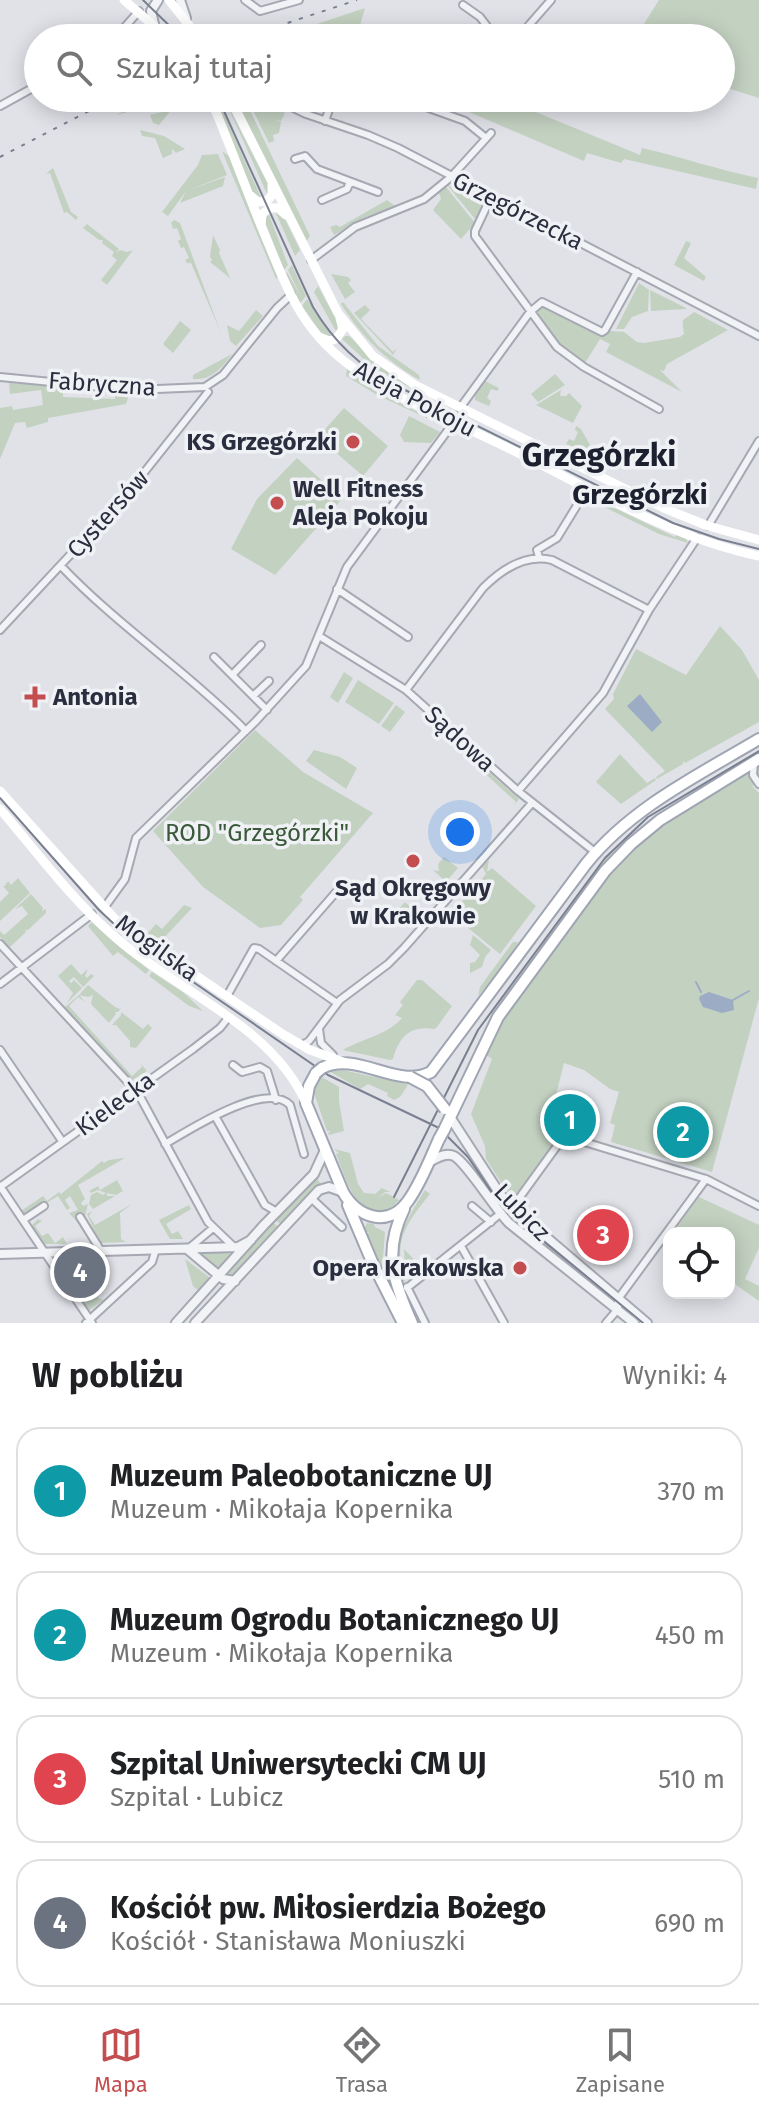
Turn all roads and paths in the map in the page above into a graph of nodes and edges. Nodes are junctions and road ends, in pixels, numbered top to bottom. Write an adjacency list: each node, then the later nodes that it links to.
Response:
1 (124, 0): 9 (main road)
2 (155, 0): 9 (street); 11 (street)
3 (169, 0): 12 (main road)
4 (180, 0): 13 (street)
5 (245, 0): 6 (street)
6 (299, 0)
7 (551, 0): 15 (street)
8 (463, 5): 14 (street)
9 (139, 11): 10 (street); 11 (main road)
10 (127, 24)
11 (155, 24)
12 (190, 24)
13 (191, 24)
14 (485, 24)
15 (529, 24)
16 (24, 93): 17 (street)
17 (0, 106)
18 (216, 112): 28 (main road, Aleja Pokoju)
19 (237, 112): 26 (main road, Aleja Pokoju)
20 (302, 112): 23 (street, Grzegórzecka)
21 (328, 112): 23 (street)
22 (440, 112): 25 (street)
23 (325, 121): 25 (street, Grzegórzecka)
24 (295, 159): 27 (street)
25 (451, 177): 30 (street, Grzegórzecka); 34 (street)
26 (269, 178): 28 (main road); 32 (main road, Aleja Pokoju)
27 (350, 182): 29 (street); 31 (street)
28 (245, 186): 33 (main road, Aleja Pokoju)
29 (378, 192)
30 (491, 197): 35 (street, Grzegórzecka); 37 (street)
31 (322, 200)
32 (291, 221): 33 (main road); 34 (main road, Aleja Pokoju)
33 (263, 231): 36 (main road, Aleja Pokoju)
34 (310, 261): 38 (main road, Aleja Pokoju)
35 (637, 272): 37 (street); 40 (street, Grzegórzecka)
36 (291, 295): 39 (main road, Aleja Pokoju); 42 (street)
37 (530, 312): 43 (street); 44 (street)
38 (338, 313): 39 (main road); 43 (main road, Aleja Pokoju)
39 (315, 332): 45 (main road, Aleja Pokoju)
40 (758, 333)
41 (0, 377): 42 (street, Fabryczna)
42 (206, 390): 55 (street, Cystersów)
43 (460, 408): 47 (main road, Aleja Pokoju)
44 (659, 409)
45 (454, 422): 49 (main road, Aleja Pokoju); 56 (street)
46 (759, 441): 50 (street)
47 (648, 500): 49 (main road); 50 (main road, Aleja Pokoju)
48 (576, 507): 54 (street)
49 (642, 514): 51 (main road, Aleja Pokoju)
50 (708, 526): 52 (main road, Aleja Pokoju)
51 (697, 538): 53 (main road, Aleja Pokoju); 57 (street)
52 (759, 540)
53 (759, 556)
54 (539, 557): 57 (street); 65 (street)
55 (61, 566): 58 (street, Cystersów); 68 (street)
56 (337, 589): 59 (street); 60 (street)
57 (649, 610): 73 (street)
58 (0, 630)
59 (319, 636): 65 (street, Sądowa); 67 (street)
60 (408, 637)
61 (261, 645): 63 (street)
62 (214, 657): 63 (street)
63 (232, 675): 66 (street)
64 (269, 681): 66 (street)
65 (406, 690): 73 (street, Sądowa)
66 (253, 696): 67 (street)
67 (267, 710): 68 (street)
68 (246, 731): 78 (street)
69 (759, 739): 76 (main road)
70 (756, 761): 71 (street); 96 (main road)
71 (759, 784)
72 (0, 791): 78 (main road, Mogilska)
73 (518, 791): 74 (street, Sądowa)
74 (532, 803): 76 (street, Sądowa); 85 (street)
75 (0, 809): 79 (main road, Mogilska)
76 (595, 852): 92 (main road)
77 (337, 891): 81 (street)
78 (104, 908): 84 (main road, Mogilska)
79 (92, 914): 82 (street); 86 (main road, Mogilska)
80 (0, 944): 82 (street)
81 (276, 961): 84 (street); 85 (street)
82 (22, 968): 83 (street); 93 (street)
83 (0, 984)
84 (227, 996): 88 (main road, Mogilska)
85 (337, 1003): 87 (street)
86 (228, 1018): 93 (street, Kielecka); 95 (main road, Mogilska)
87 (319, 1029): 88 (street); 90 (street)
88 (299, 1044): 90 (main road, Mogilska)
89 (0, 1050): 98 (street)
90 (343, 1062): 92 (main road); 95 (main road)
91 (233, 1065): 94 (street)
92 (410, 1077): 96 (main road, bridge)
93 (134, 1090): 98 (street, Kielecka); 99 (street)
94 (276, 1100): 97 (street); 101 (street)
95 (306, 1103): 100 (main road)
96 (448, 1113): 102 (main road); 111 (street, Lubicz)
97 (215, 1116): 99 (street); 112 (street)
98 (62, 1141): 104 (street, Kielecka)
99 (165, 1144): 118 (street)
100 (325, 1149): 105 (main road); 112 (street)
101 (304, 1154)
102 (429, 1162): 107 (main road); 113 (street, Lubicz)
103 (706, 1179): 110 (street); 111 (street); 130 (street)
104 (0, 1187): 115 (street)
105 (333, 1189): 106 (street); 107 (main road); 135 (main road)
106 (311, 1198): 117 (street); 128 (street)
107 (407, 1204): 129 (main road)
108 (44, 1206): 115 (street)
109 (472, 1206): 116 (street)
110 (759, 1206)
111 (512, 1208): 130 (street, Lubicz)
112 (280, 1210): 119 (street)
113 (500, 1214): 116 (street); 131 (street, Lubicz)
114 (80, 1217): 124 (street)
115 (23, 1220): 125 (street)
116 (491, 1222): 120 (street)
117 (342, 1227)
118 (213, 1228): 121 (street); 123 (street)
119 (251, 1240): 121 (street); 127 (street)
120 (461, 1246): 129 (street); 138 (street)
121 (234, 1247): 123 (street)
122 (156, 1249): 123 (street); 124 (street); 132 (street)
123 (187, 1249): 127 (street)
124 (101, 1251): 125 (street)
125 (44, 1253): 126 (street); 132 (street)
126 (0, 1254)
127 (219, 1276): 128 (street); 133 (street)
128 (238, 1278): 134 (street)
129 (402, 1286): 136 (main road); 137 (street)
130 (618, 1299): 131 (street); 141 (street, Lubicz)
131 (618, 1309): 139 (street); 140 (street, Lubicz)
132 (89, 1322)
133 (176, 1323)
134 (195, 1323)
135 (403, 1323)
136 (412, 1323)
137 (425, 1323)
138 (504, 1323)
139 (606, 1323)
140 (634, 1323)
141 (647, 1323)

